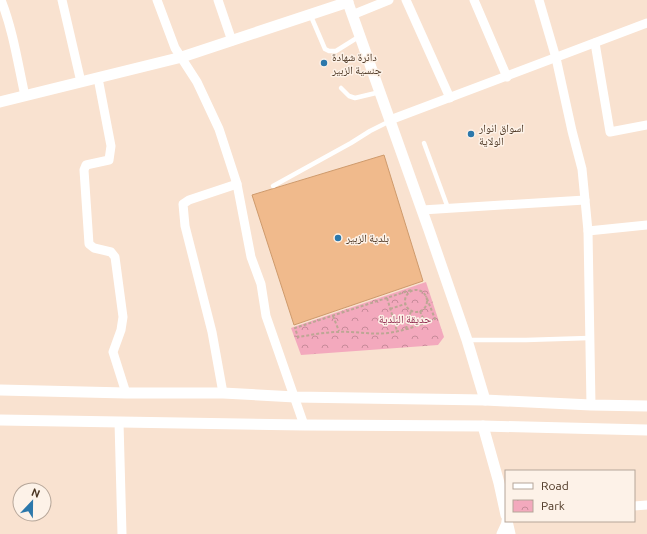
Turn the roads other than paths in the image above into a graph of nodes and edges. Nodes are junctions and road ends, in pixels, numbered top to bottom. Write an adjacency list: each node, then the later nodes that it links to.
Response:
1 (1, 0): 23 (street)
2 (62, 0): 20 (street)
3 (157, 0): 16 (street)
4 (218, 0): 14 (street)
5 (389, 0): 11 (street)
6 (406, 0): 24 (street)
7 (474, 0): 18 (street)
8 (539, 0): 17 (street)
9 (348, 1): 10 (street); 11 (street)
10 (310, 14): 13 (lane); 14 (street)
11 (352, 16): 13 (street)
12 (647, 23): 15 (street)
13 (360, 36): 22 (street)
14 (232, 40): 16 (street)
15 (595, 43): 17 (street); 27 (street)
16 (182, 57): 19 (street); 29 (street)
17 (556, 58): 18 (street); 31 (street)
18 (507, 77): 24 (street)
19 (98, 78): 20 (street); 39 (street)
20 (81, 82): 23 (street)
21 (341, 88): 22 (lane)
22 (380, 92): 26 (street)
23 (25, 96): 25 (street)
24 (450, 98): 26 (street)
25 (0, 102)
26 (390, 120): 30 (lane); 33 (street)
27 (647, 125)
28 (424, 143): 32 (lane)
29 (237, 184): 40 (street); 41 (street)
30 (272, 186)
31 (585, 200): 32 (street); 35 (street)
32 (448, 208): 33 (street)
33 (422, 210): 37 (street)
34 (647, 225): 35 (street)
35 (588, 231): 36 (street)
36 (589, 338): 37 (lane); 43 (street)
37 (467, 340): 42 (street)
38 (0, 390): 39 (street)
39 (126, 392): 40 (street)
40 (224, 393): 41 (street)
41 (294, 397): 42 (street); 47 (street)
42 (485, 400): 43 (street)
43 (591, 405): 44 (street)
44 (647, 406)
45 (0, 420): 46 (street)
46 (119, 422): 47 (street); 55 (street)
47 (304, 425): 48 (street)
48 (483, 426): 49 (street); 52 (street)
49 (647, 430)
50 (647, 505): 51 (street)
51 (635, 506)
52 (505, 510)
53 (507, 522): 56 (street)
54 (507, 522): 57 (street)
55 (122, 534)
56 (501, 534)
57 (510, 534)

